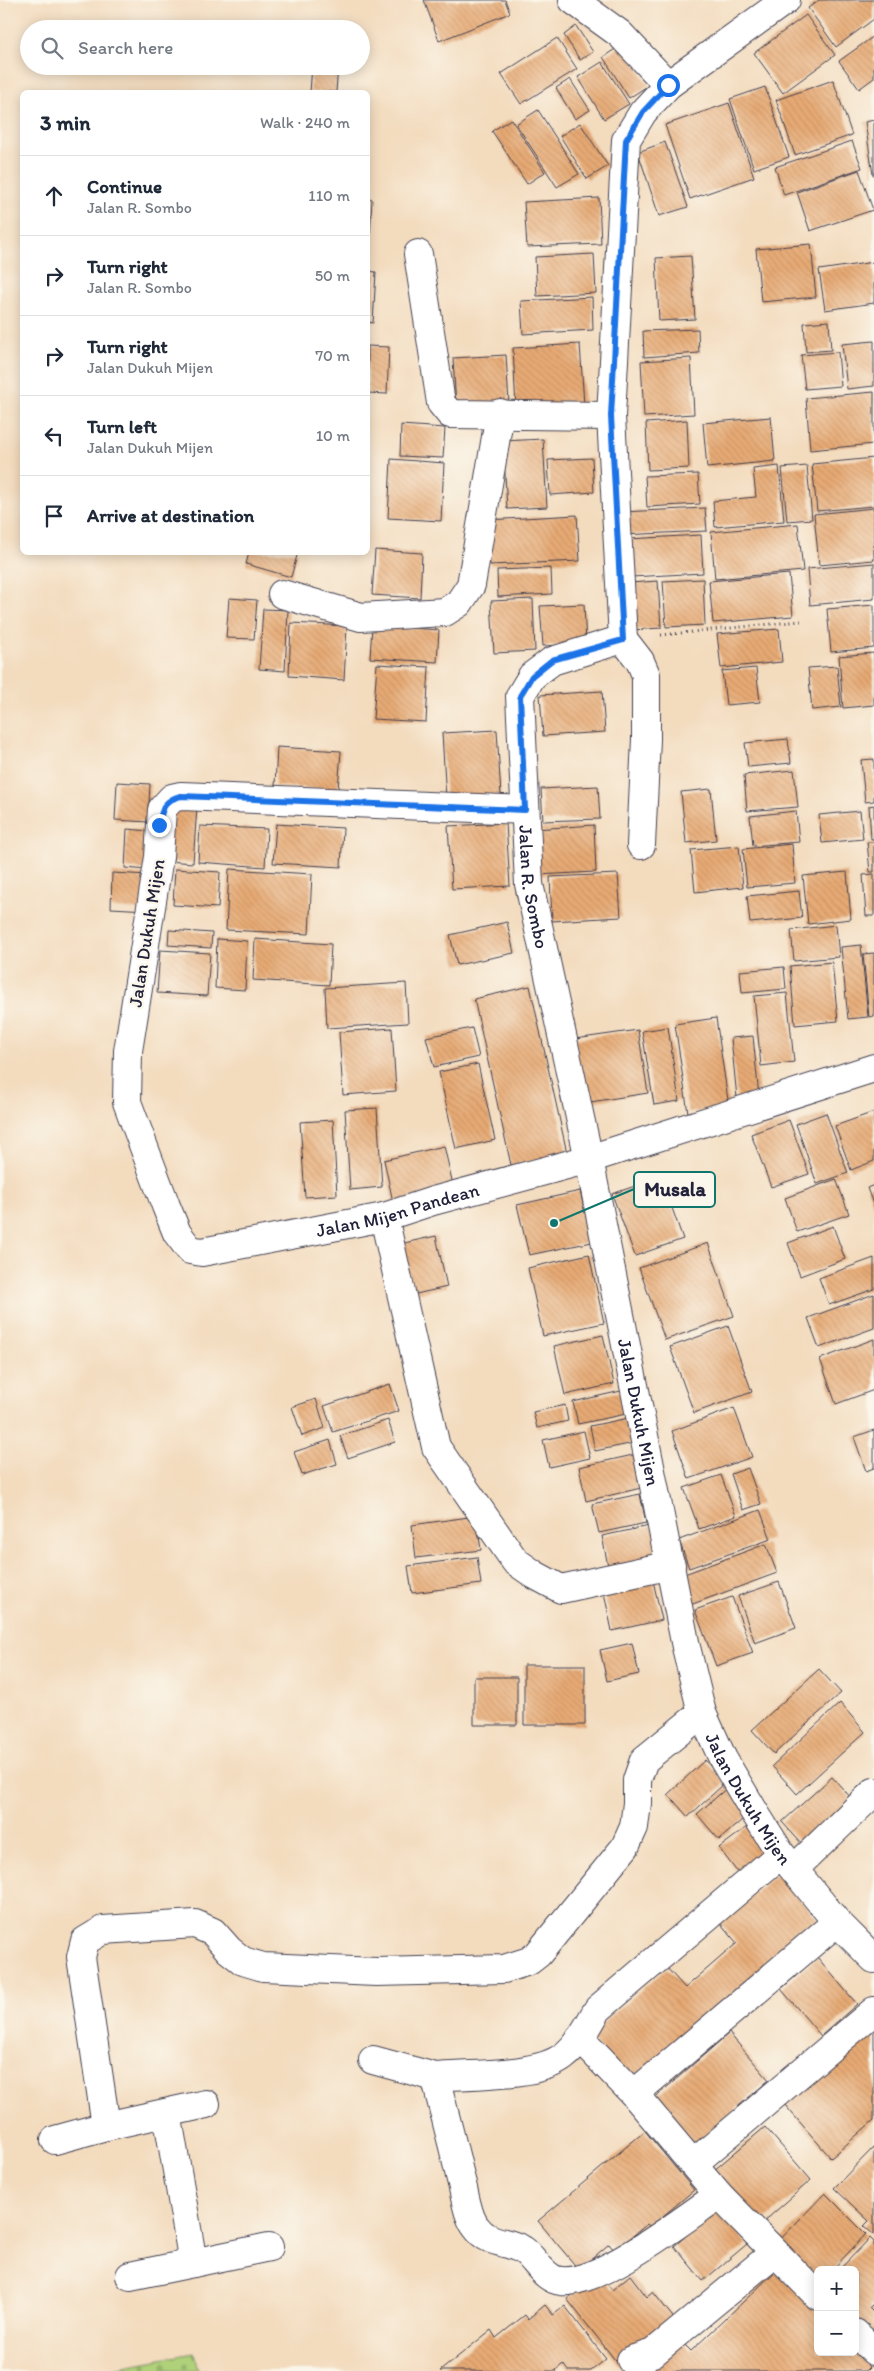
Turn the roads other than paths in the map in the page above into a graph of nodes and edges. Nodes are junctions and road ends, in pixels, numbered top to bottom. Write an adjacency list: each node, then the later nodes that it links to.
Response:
1 (573, 0): 3 (street)
2 (786, 0): 3 (street)
3 (668, 85): 6 (street)
4 (418, 254): 5 (street)
5 (500, 413): 6 (street); 7 (street)
6 (611, 416): 8 (street)
7 (282, 594)
8 (623, 640): 9 (street, Jalan R. Sombo); 10 (street)
9 (525, 810): 12 (street, Jalan R. Sombo); 14 (street, Jalan Dukuh Mijen)
10 (641, 845)
11 (874, 1068): 12 (street)
12 (589, 1159): 13 (street, Jalan Mijen Pandean); 15 (street, Jalan Dukuh Mijen)
13 (384, 1217): 14 (street, Jalan Mijen Pandean); 15 (street)
14 (202, 1252)
15 (670, 1565): 16 (street, Jalan Dukuh Mijen)
16 (702, 1713): 18 (street, Jalan Dukuh Mijen); 28 (street)
17 (874, 1792): 18 (street)
18 (788, 1862): 19 (street, Jalan Dukuh Mijen); 22 (street)
19 (837, 1922): 20 (street, Jalan Dukuh Mijen); 25 (street)
20 (874, 1959)
21 (874, 2011): 30 (street)
22 (580, 2038): 24 (street); 25 (street)
23 (373, 2060): 24 (street)
24 (435, 2077): 31 (street)
25 (634, 2094): 30 (street)
26 (206, 2104): 27 (street)
27 (167, 2113): 28 (street); 34 (street)
28 (106, 2126): 29 (street)
29 (55, 2140)
30 (694, 2163): 31 (street)
31 (719, 2195): 33 (street)
32 (269, 2247): 34 (street)
33 (774, 2253): 36 (street); 39 (street)
34 (192, 2263): 35 (street)
35 (130, 2276)
36 (814, 2292)
37 (859, 2336): 38 (street)
38 (874, 2351)
39 (629, 2367)

